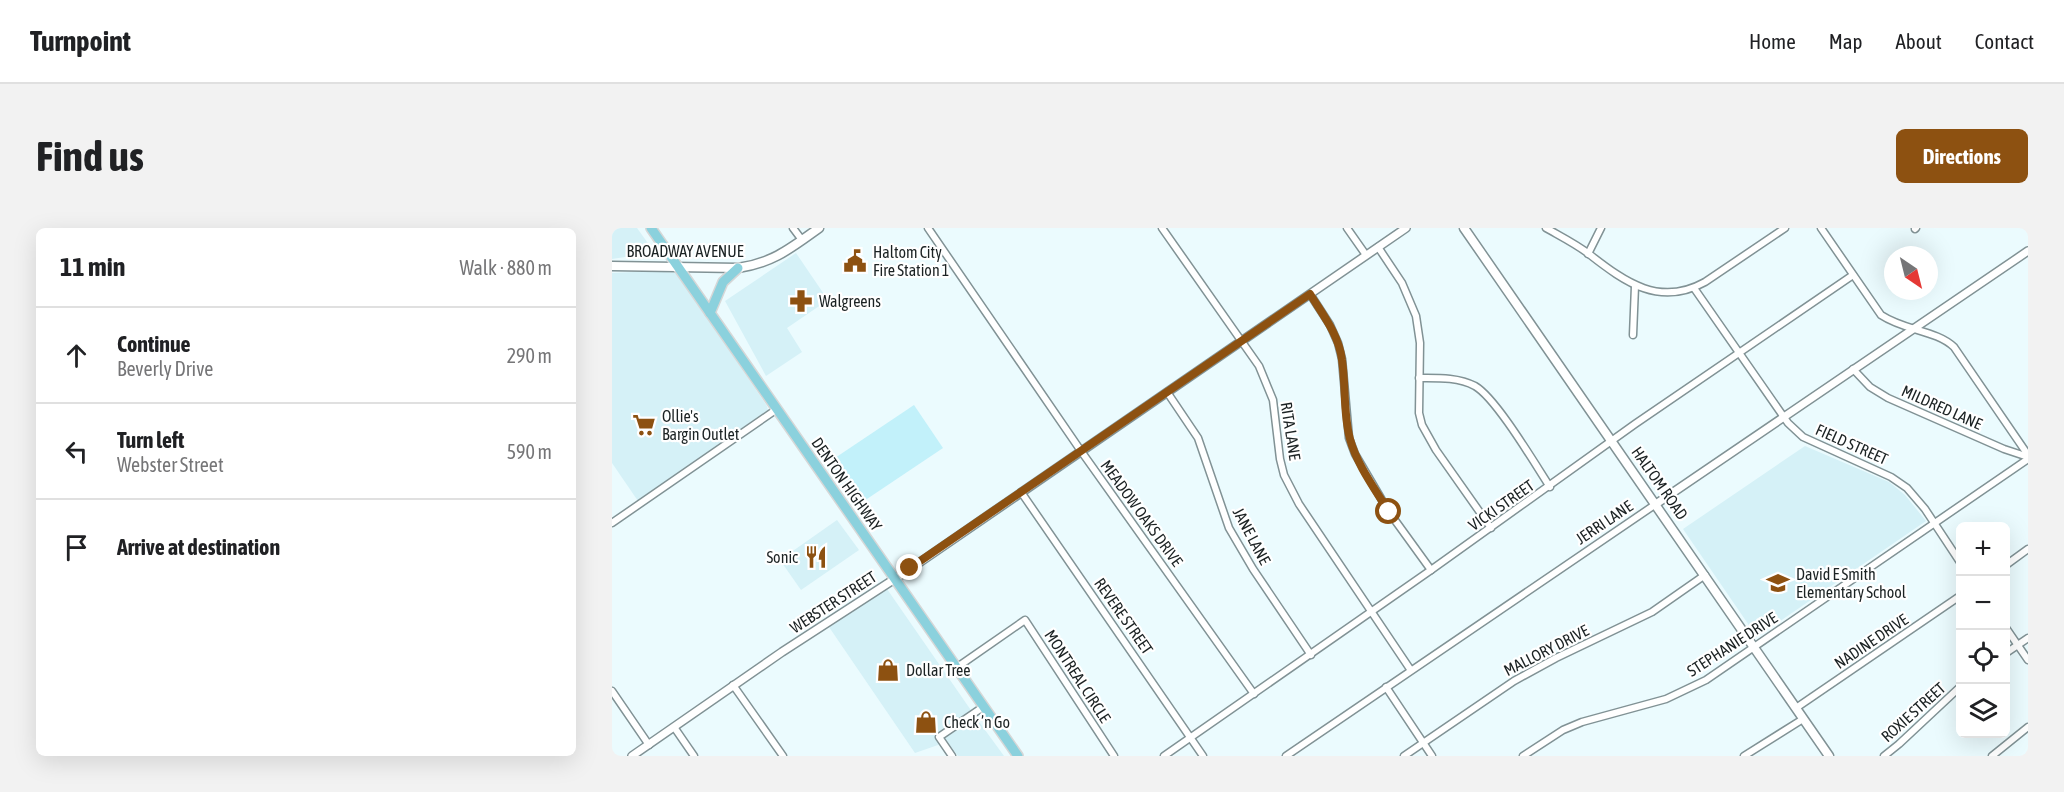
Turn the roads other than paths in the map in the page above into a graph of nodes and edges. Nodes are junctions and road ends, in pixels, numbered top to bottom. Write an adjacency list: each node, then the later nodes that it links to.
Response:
1 (651, 228): 19 (main road, DENTON HIGHWAY)
2 (793, 228): 13 (street)
3 (819, 228): 13 (main road, BROADWAY AVENUE)
4 (928, 228): 36 (street, MEADOW OAKS DRIVE)
5 (1162, 228): 28 (street, RITA LANE)
6 (1347, 228): 17 (street)
7 (1406, 228): 14 (street, WEBSTER STREET)
8 (1546, 228): 16 (street)
9 (1601, 228): 16 (street)
10 (1785, 228): 23 (street)
11 (1821, 228): 21 (street)
12 (1469, 230): 35 (main road, HALTOM ROAD)
13 (802, 240): 20 (main road, BROADWAY AVENUE)
14 (1378, 247): 17 (street, WEBSTER STREET); 31 (street)
15 (2028, 251): 26 (street, JERRI LANE)
16 (1588, 254): 22 (street)
17 (1366, 255): 24 (street, WEBSTER STREET)
18 (612, 266): 19 (main road, BROADWAY AVENUE)
19 (678, 267): 20 (main road, BROADWAY AVENUE); 25 (main road, DENTON HIGHWAY)
20 (738, 268): 25 (main road)
21 (1853, 275): 26 (street); 29 (street, VICKI STREET)
22 (1635, 286): 23 (street); 27 (street)
23 (1694, 288): 29 (street, FIELD STREET)
24 (1310, 294): 28 (street, WEBSTER STREET); 47 (street)
25 (710, 313): 33 (main road, DENTON HIGHWAY)
26 (1912, 330): 30 (street, JERRI LANE); 37 (street)
27 (1634, 334)
28 (1242, 340): 32 (street, WEBSTER STREET); 51 (street, RITA LANE)
29 (1740, 353): 34 (street, FIELD STREET); 35 (street, VICKI STREET)
30 (1853, 369): 34 (street, JERRI LANE); 37 (street, MILDRED LANE)
31 (1419, 378): 38 (street); 43 (street)
32 (1167, 392): 36 (street, WEBSTER STREET); 57 (street, JANE LANE)
33 (777, 409): 41 (street); 49 (main road, DENTON HIGHWAY)
34 (1784, 417): 40 (street, JERRI LANE); 42 (street, FIELD STREET)
35 (1612, 441): 38 (street, VICKI STREET); 40 (main road, HALTOM ROAD)
36 (1081, 451): 39 (street, WEBSTER STREET); 65 (street, MEADOW OAKS DRIVE)
37 (2028, 457): 42 (street, STEPHANIE DRIVE)
38 (1550, 487): 43 (street, VICKI STREET)
39 (1021, 492): 49 (street, WEBSTER STREET); 71 (street, REVERE STREET)
40 (1656, 504): 48 (main road, HALTOM ROAD); 60 (street, JERRI LANE)
41 (612, 523)
42 (1934, 523): 45 (street, FIELD STREET); 55 (street, STEPHANIE DRIVE)
43 (1491, 528): 47 (street, VICKI STREET)
44 (2028, 549): 46 (street)
45 (1956, 556)
46 (2010, 562)
47 (1431, 570): 51 (street, VICKI STREET)
48 (1705, 576): 55 (main road, HALTOM ROAD); 72 (street, MALLORY DRIVE)
49 (894, 578): 59 (main road, DENTON HIGHWAY); 61 (street, WEBSTER STREET)
50 (1956, 599): 67 (street, NADINE DRIVE)
51 (1371, 612): 57 (street, VICKI STREET); 60 (street, RITA LANE)
52 (2007, 630): 54 (street)
53 (2028, 638): 54 (street)
54 (2018, 645): 56 (street); 58 (street)
55 (1754, 648): 67 (main road, HALTOM ROAD); 85 (street, STEPHANIE DRIVE)
56 (2010, 650)
57 (1311, 655): 65 (street, VICKI STREET)
58 (2028, 660)
59 (956, 668): 66 (main road, DENTON HIGHWAY); 79 (street, MONTREAL CIRCLE)
60 (1410, 669): 62 (street, JERRI LANE)
61 (733, 685): 69 (street, WEBSTER STREET); 76 (street)
62 (1386, 687): 72 (street); 82 (street, JERRI LANE)
63 (612, 691): 73 (street)
64 (1956, 691): 88 (street, ROXIE STREET)
65 (1254, 694): 71 (street, VICKI STREET)
66 (983, 707): 77 (street); 78 (main road, DENTON HIGHWAY)
67 (1796, 708): 68 (main road, HALTOM ROAD)
68 (1803, 718): 86 (street); 87 (main road, HALTOM ROAD)
69 (674, 727): 73 (street, WEBSTER STREET); 75 (street)
70 (2028, 727): 89 (street)
71 (1191, 737): 80 (street, VICKI STREET); 81 (street, REVERE STREET)
72 (1423, 744): 83 (street, MALLORY DRIVE); 84 (street)
73 (649, 745): 74 (street, WEBSTER STREET)
74 (632, 756)
75 (694, 756)
76 (783, 756)
77 (952, 756)
78 (1018, 756)
79 (1114, 756)
80 (1164, 756)
81 (1203, 756)
82 (1286, 756)
83 (1404, 756)
84 (1431, 756)
85 (1523, 756)
86 (1744, 756)
87 (1829, 756)
88 (1884, 756)
89 (1992, 756)

